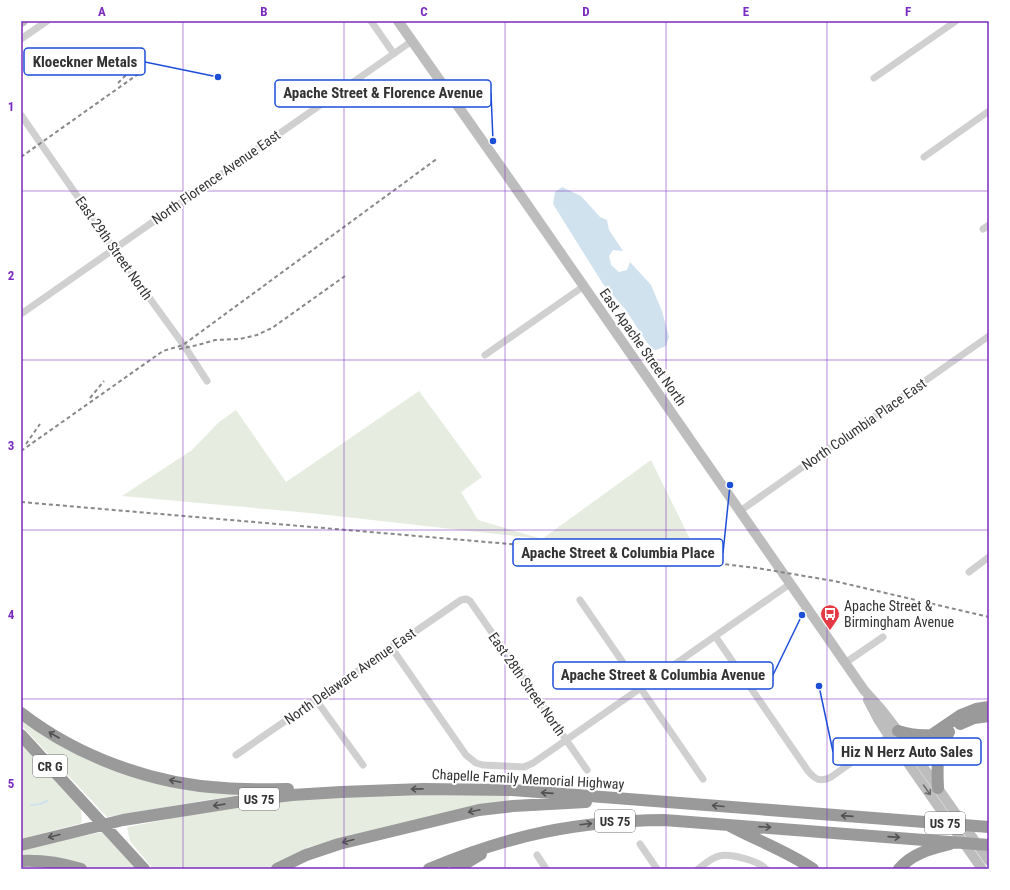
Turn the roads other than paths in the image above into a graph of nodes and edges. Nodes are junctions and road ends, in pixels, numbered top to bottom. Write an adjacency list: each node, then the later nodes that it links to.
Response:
1 (47, 21): 5 (street)
2 (371, 21): 7 (street)
3 (398, 21): 6 (main road, East Apache Street North)
4 (956, 21): 8 (street)
5 (21, 39)
6 (412, 41): 7 (street, North Florence Avenue East); 15 (main road, East Apache Street North)
7 (394, 54): 14 (street, North Florence Avenue East)
8 (874, 78)
9 (989, 111): 11 (street)
10 (21, 115): 14 (street, East 29th Street North)
11 (924, 157)
12 (989, 225): 13 (street)
13 (983, 230)
14 (114, 249): 16 (street, North Florence Avenue East); 19 (street, East 29th Street North)
15 (584, 286): 18 (street); 20 (main road, East Apache Street North)
16 (21, 314)
17 (989, 336): 20 (street, North Columbia Place East)
18 (485, 355)
19 (207, 382)
20 (740, 512): 23 (main road, East Apache Street North)
21 (989, 557): 22 (street)
22 (968, 572)
23 (790, 584): 26 (street); 29 (main road, East Apache Street North)
24 (466, 599): 28 (street, North Delaware Avenue East); 39 (street, East 28th Street North)
25 (580, 600): 30 (street)
26 (715, 636): 30 (street); 36 (street)
27 (883, 637): 29 (street)
28 (391, 647): 31 (street, North Delaware Avenue East); 39 (street)
29 (845, 663): 36 (main road, East Apache Street North)
30 (641, 689): 39 (street); 44 (street)
31 (316, 700): 41 (street, North Delaware Avenue East); 42 (street)
32 (989, 708): 38 (highway)
33 (21, 713): 46 (highway, one-way to 33)
34 (989, 716): 35 (highway)
35 (949, 732): 40 (highway); 45 (highway)
36 (893, 733): 38 (highway); 40 (main road, East Apache Street North)
37 (21, 735): 61 (highway, CR G)
38 (932, 735): 40 (highway)
39 (566, 740): 43 (street, East 28th Street North)
40 (910, 754): 45 (main road, East Apache Street North); 70 (main road, East Apache Street North, one-way to 70)
41 (236, 755)
42 (363, 765)
43 (587, 770)
44 (703, 779)
45 (938, 788): 58 (main road, East Apache Street North)
46 (397, 790): 47 (highway, Chapelle Family Memorial Highway / US 75, one-way to 46); 54 (highway, Chapelle Family Memorial Highway / US 75, one-way to 54)
47 (642, 800): 50 (highway, Chapelle Family Memorial Highway / US 75, one-way to 47); 62 (highway, one-way to 62)
48 (989, 822): 50 (highway)
49 (726, 824): 51 (highway, US 75, one-way to 49); 53 (highway, US 75, one-way to 53); 68 (highway)
50 (983, 826)
51 (507, 840): 63 (highway, US 75); 64 (highway)
52 (640, 844): 66 (street)
53 (931, 844): 55 (highway, US 75); 69 (highway)
54 (21, 845)
55 (989, 845)
56 (537, 855): 65 (street)
57 (21, 861): 60 (highway)
58 (989, 861)
59 (766, 868): 67 (street)
60 (81, 869)
61 (144, 869)
62 (277, 869)
63 (429, 869)
64 (456, 869)
65 (546, 869)
66 (657, 869)
67 (698, 869)
68 (813, 869)
69 (899, 869)
70 (982, 869)

